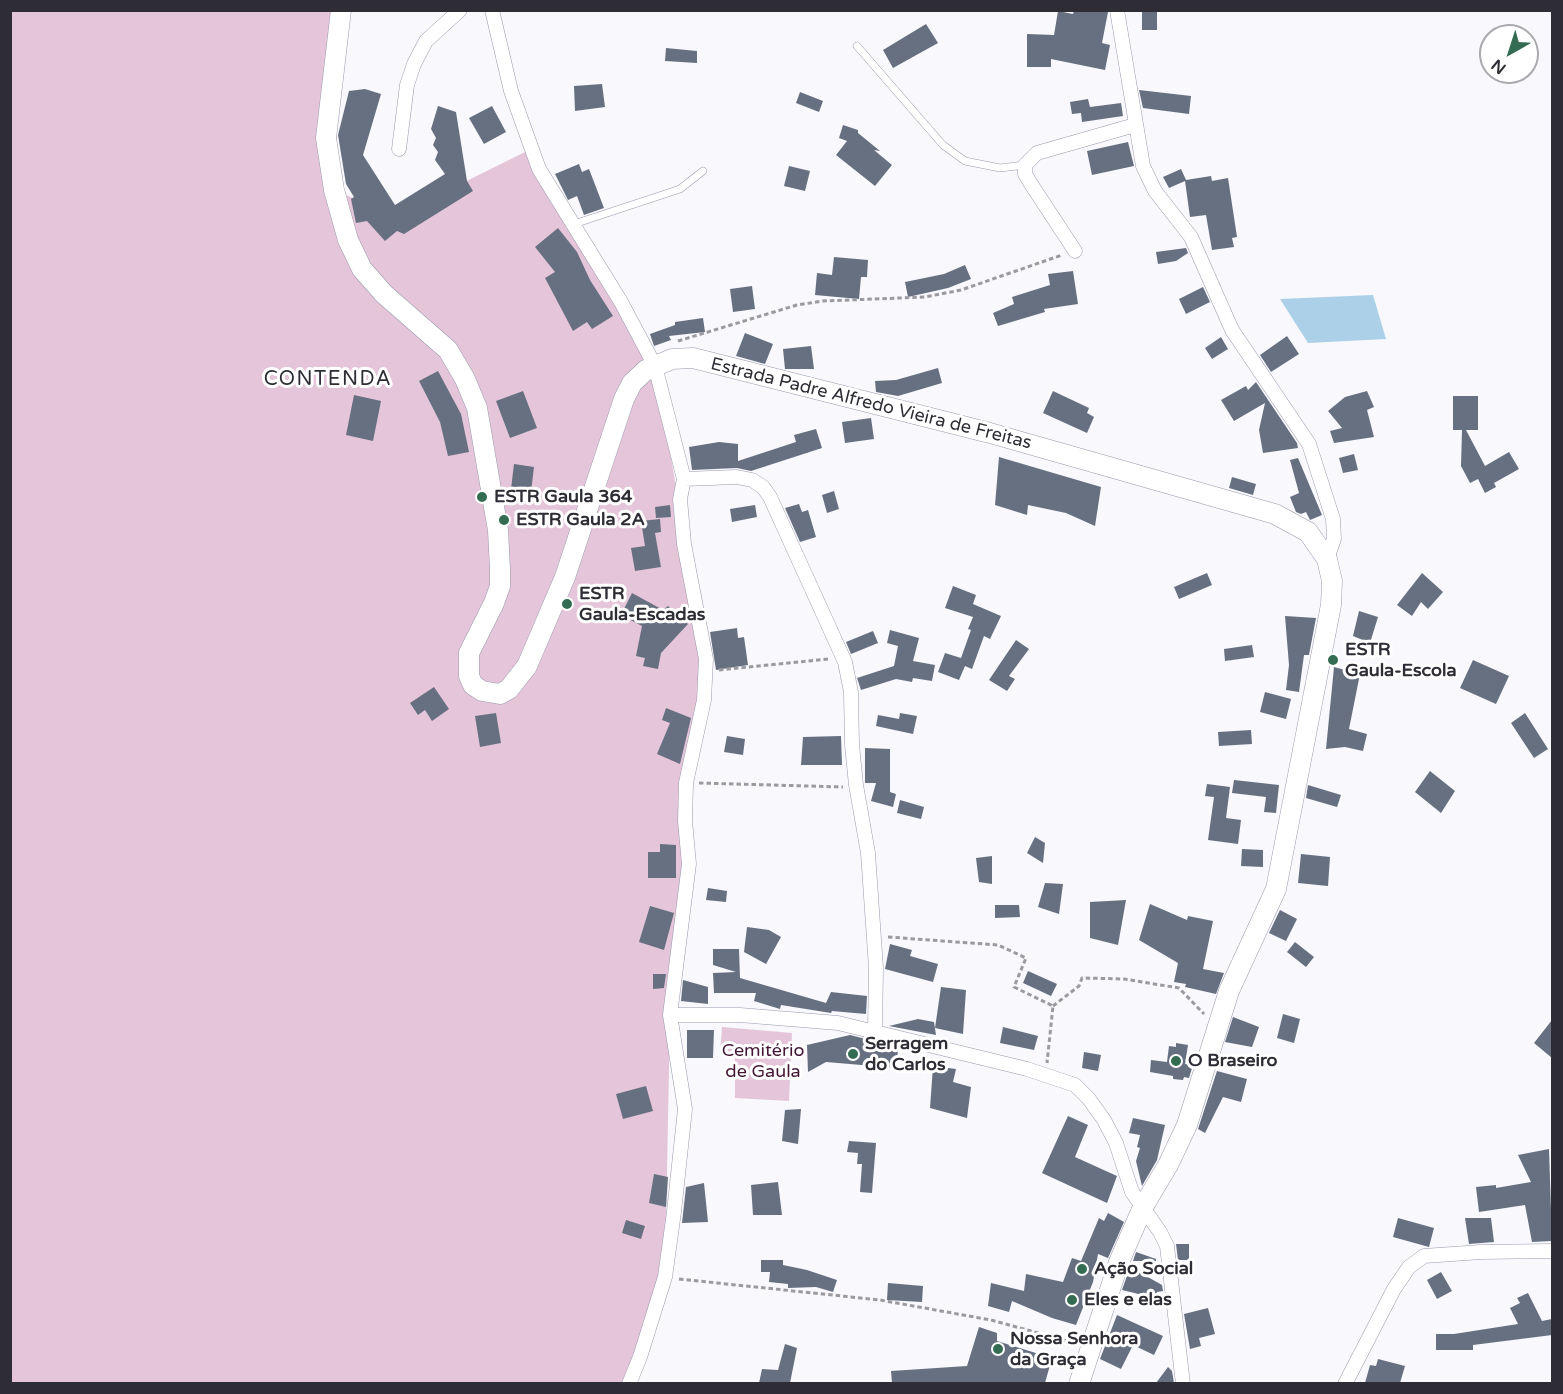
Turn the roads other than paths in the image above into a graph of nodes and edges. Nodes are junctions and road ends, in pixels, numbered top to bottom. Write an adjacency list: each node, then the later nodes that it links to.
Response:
1 (341, 10): 12 (main road, Estrada Padre Alfredo Vieira de Freitas)
2 (460, 10): 7 (street)
3 (492, 10): 10 (street)
4 (1118, 10): 6 (street)
5 (857, 46): 8 (lane)
6 (1135, 126): 8 (street); 14 (street)
7 (399, 149)
8 (1024, 165): 11 (street)
9 (703, 171): 10 (lane)
10 (574, 224): 12 (street)
11 (1075, 251)
12 (652, 358): 13 (street); 14 (main road, Estrada Padre Alfredo Vieira de Freitas)
13 (684, 479): 15 (street); 16 (street)
14 (1327, 559): 17 (main road, Estrada Padre Alfredo Vieira de Freitas)
15 (670, 1016): 16 (street); 19 (street)
16 (875, 1032): 17 (street)
17 (1143, 1207): 20 (main road, Estrada Padre Alfredo Vieira de Freitas); 21 (street)
18 (1552, 1251): 22 (street)
19 (628, 1383)
20 (1078, 1383)
21 (1183, 1383)
22 (1345, 1383)

